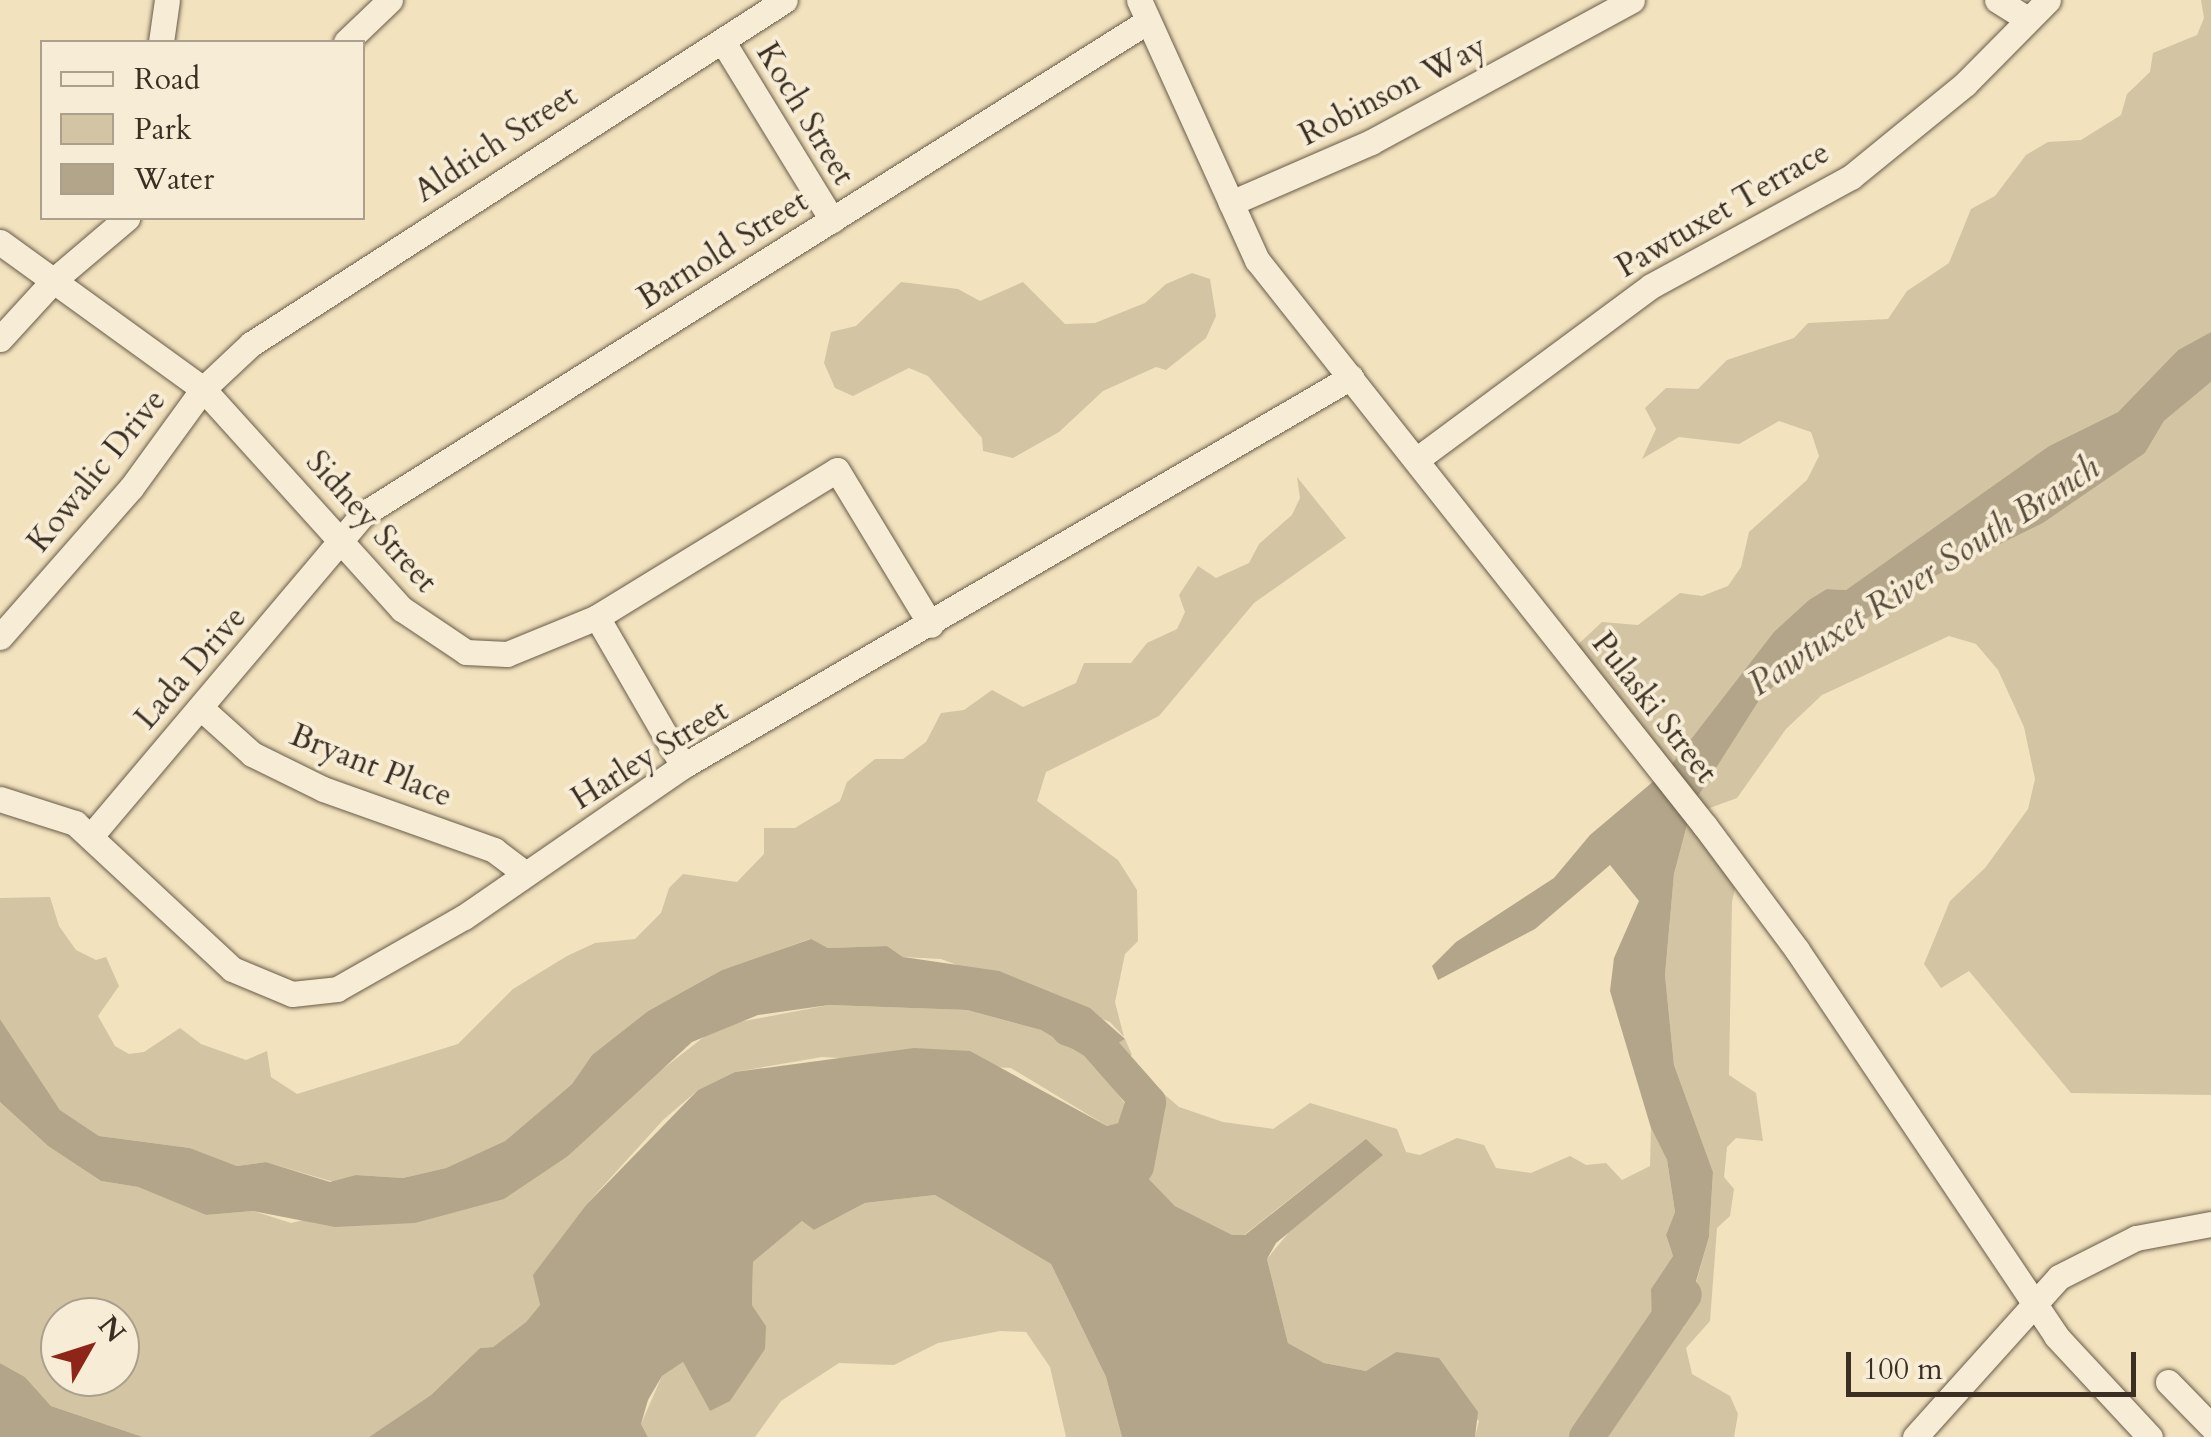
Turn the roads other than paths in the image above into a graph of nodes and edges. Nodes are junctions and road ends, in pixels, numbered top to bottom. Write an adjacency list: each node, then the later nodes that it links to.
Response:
1 (166, 0): 9 (street)
2 (390, 0): 10 (street)
3 (784, 0): 11 (street, Aldrich Street)
4 (1632, 0): 12 (street, Robinson Way)
5 (1998, 0): 8 (street)
6 (2048, 0): 8 (street, Pawtuxet Terrace)
7 (1145, 6): 12 (street, Pulaski Street); 14 (street, Barnold Street)
8 (2028, 19): 20 (street, Pawtuxet Terrace)
9 (161, 40)
10 (348, 40)
11 (723, 42): 14 (street, Koch Street); 19 (street, Aldrich Street)
12 (1232, 203): 18 (street, Pulaski Street)
13 (125, 220): 16 (street)
14 (832, 220): 21 (street, Barnold Street)
15 (0, 242): 16 (street, Sidney Street)
16 (54, 280): 17 (street); 19 (street, Sidney Street)
17 (0, 339)
18 (1350, 377): 20 (street, Pulaski Street); 23 (street, Harley Street)
19 (204, 389): 21 (street, Sidney Street); 24 (street, Kowalic Drive)
20 (1416, 460): 31 (street, Pulaski Street)
21 (339, 540): 22 (street, Sidney Street); 25 (street, Lada Drive)
22 (596, 617): 23 (street, Sidney Street); 26 (street)
23 (931, 624): 26 (street, Harley Street)
24 (0, 637)
25 (202, 708): 28 (street, Lada Drive); 29 (street, Bryant Place)
26 (682, 766): 29 (street, Harley Street)
27 (0, 799): 28 (street, Harley Street)
28 (92, 836): 29 (street, Harley Street)
29 (524, 874)
30 (2211, 1224): 31 (street)
31 (2032, 1302): 34 (street); 35 (street, Pulaski Street)
32 (2168, 1382): 33 (street)
33 (2211, 1426)
34 (1915, 1437)
35 (2150, 1437)

